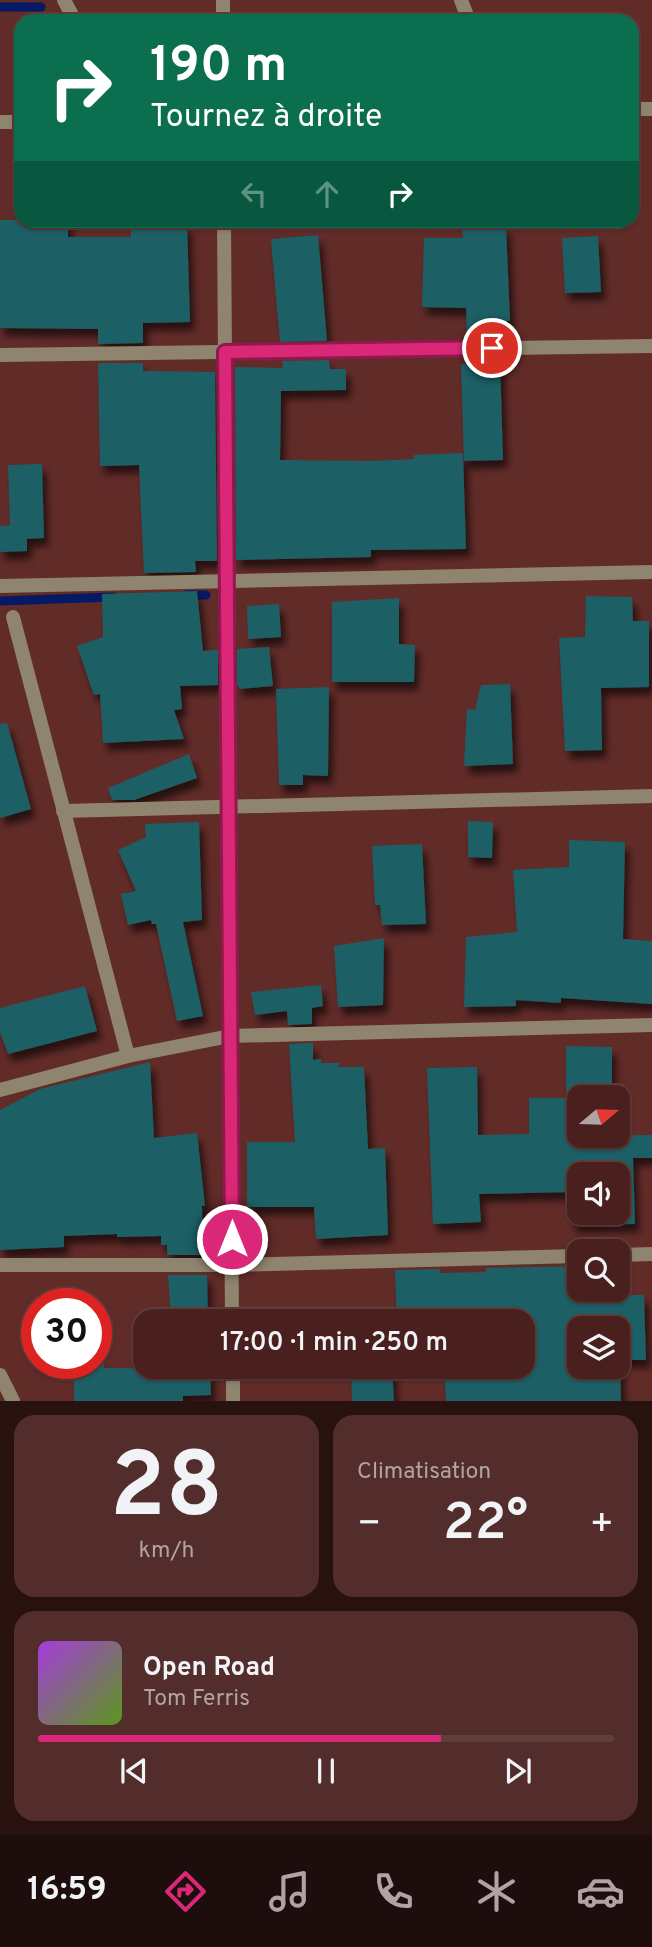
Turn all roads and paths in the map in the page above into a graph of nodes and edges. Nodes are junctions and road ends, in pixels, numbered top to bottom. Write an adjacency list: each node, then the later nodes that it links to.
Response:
1 (227, 228): 3 (street)
2 (652, 346): 3 (street)
3 (225, 352): 4 (street); 6 (street)
4 (0, 355)
5 (652, 572): 6 (street)
6 (227, 580): 7 (street); 10 (street)
7 (0, 586)
8 (13, 617): 11 (street)
9 (652, 796): 10 (street)
10 (229, 807): 11 (street); 13 (street)
11 (63, 811): 14 (street)
12 (652, 1025): 13 (street)
13 (230, 1036): 14 (street); 20 (street)
14 (128, 1056): 15 (street)
15 (0, 1090)
16 (652, 1254): 17 (street)
17 (630, 1255)
18 (567, 1256): 20 (street)
19 (0, 1265): 20 (street)
20 (232, 1265): 21 (street)
21 (232, 1309)
22 (0, 1375): 24 (street)
23 (233, 1379): 25 (street)
24 (13, 1401)
25 (233, 1401)

